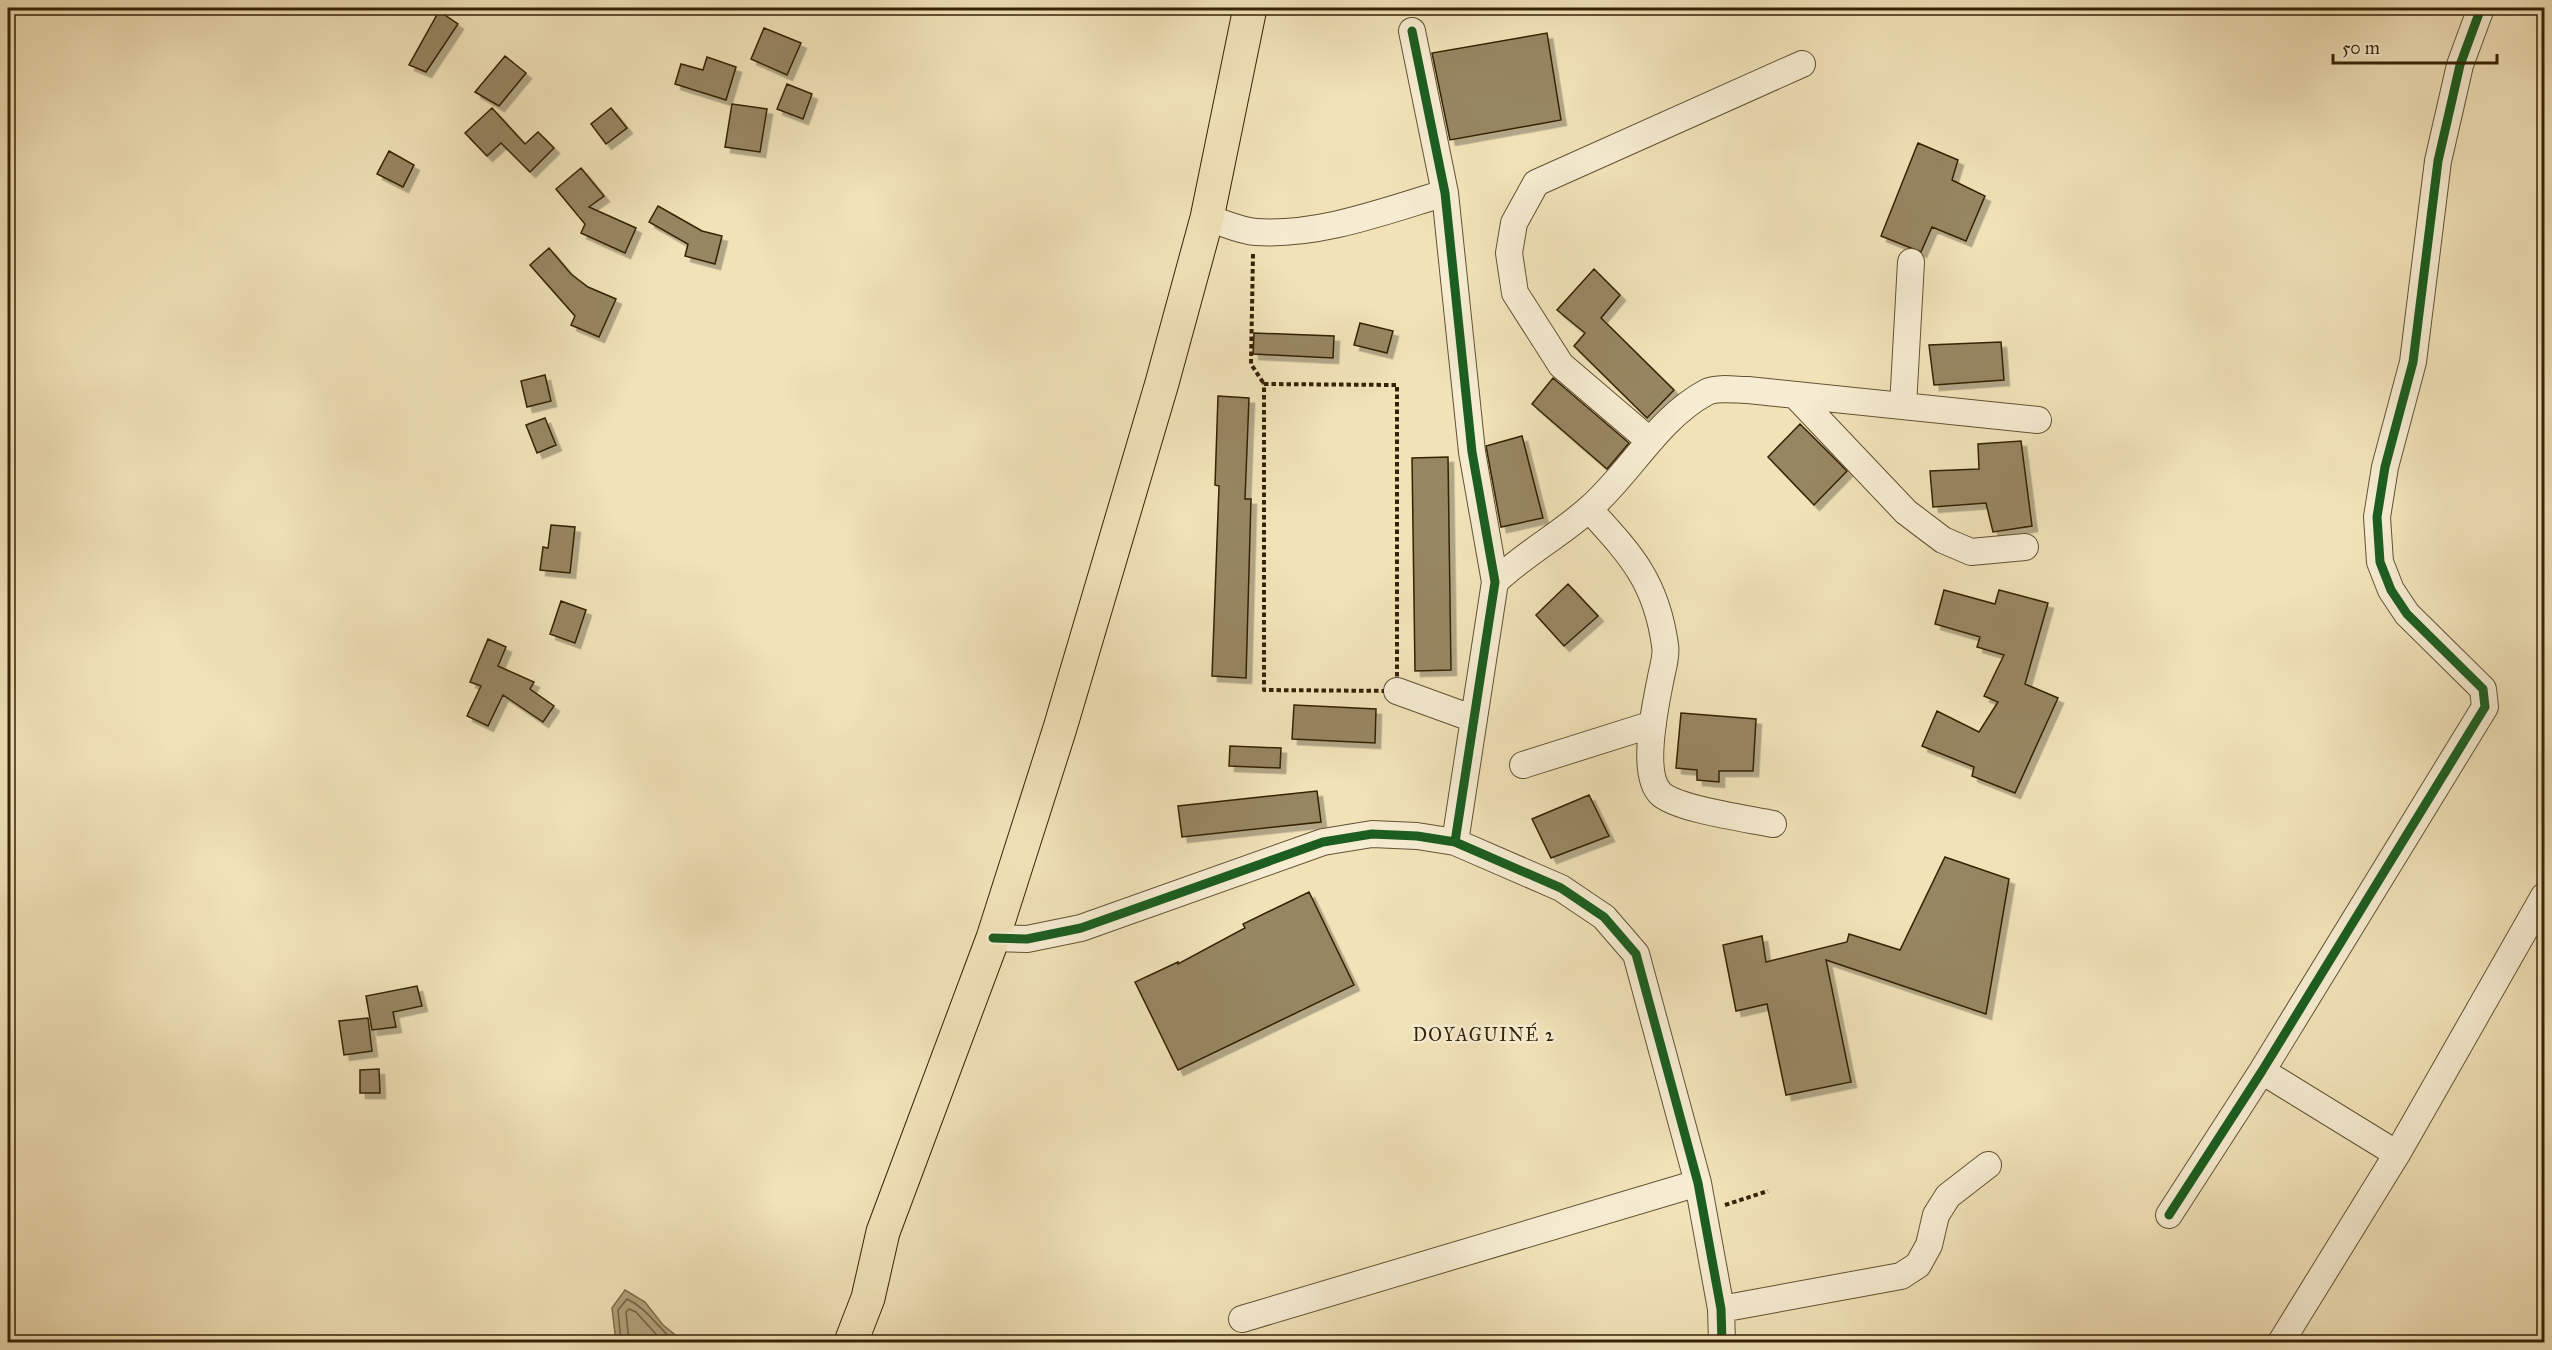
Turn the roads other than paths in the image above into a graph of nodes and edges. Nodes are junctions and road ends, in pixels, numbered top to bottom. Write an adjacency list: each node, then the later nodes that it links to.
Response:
1 (1250, 8): 6 (main road)
2 (2481, 8): 23 (street)
3 (1412, 32): 5 (street)
4 (1802, 64): 11 (street)
5 (1445, 193): 6 (street); 14 (street)
6 (1207, 218): 22 (main road)
7 (1911, 262): 9 (street)
8 (1795, 395): 9 (street); 11 (street); 13 (street)
9 (1903, 406): 10 (street)
10 (2038, 420)
11 (1650, 441): 12 (street)
12 (1589, 509): 14 (street); 17 (street)
13 (2025, 547)
14 (1495, 582): 16 (street)
15 (1397, 691): 16 (street)
16 (1474, 719): 20 (street)
17 (1653, 724): 18 (street); 19 (street)
18 (1523, 765)
19 (1773, 824)
20 (1455, 842): 22 (street); 26 (street)
21 (2544, 896): 24 (street)
22 (993, 938): 28 (main road)
23 (2262, 1071): 24 (street); 27 (street)
24 (2397, 1154): 34 (street)
25 (1988, 1165): 29 (street)
26 (1698, 1183): 29 (street); 30 (street)
27 (2169, 1215)
28 (883, 1232): 31 (main road); 32 (main road)
29 (1721, 1310): 33 (street)
30 (1242, 1319)
31 (828, 1342)
32 (851, 1342)
33 (1722, 1342)
34 (2281, 1342)

